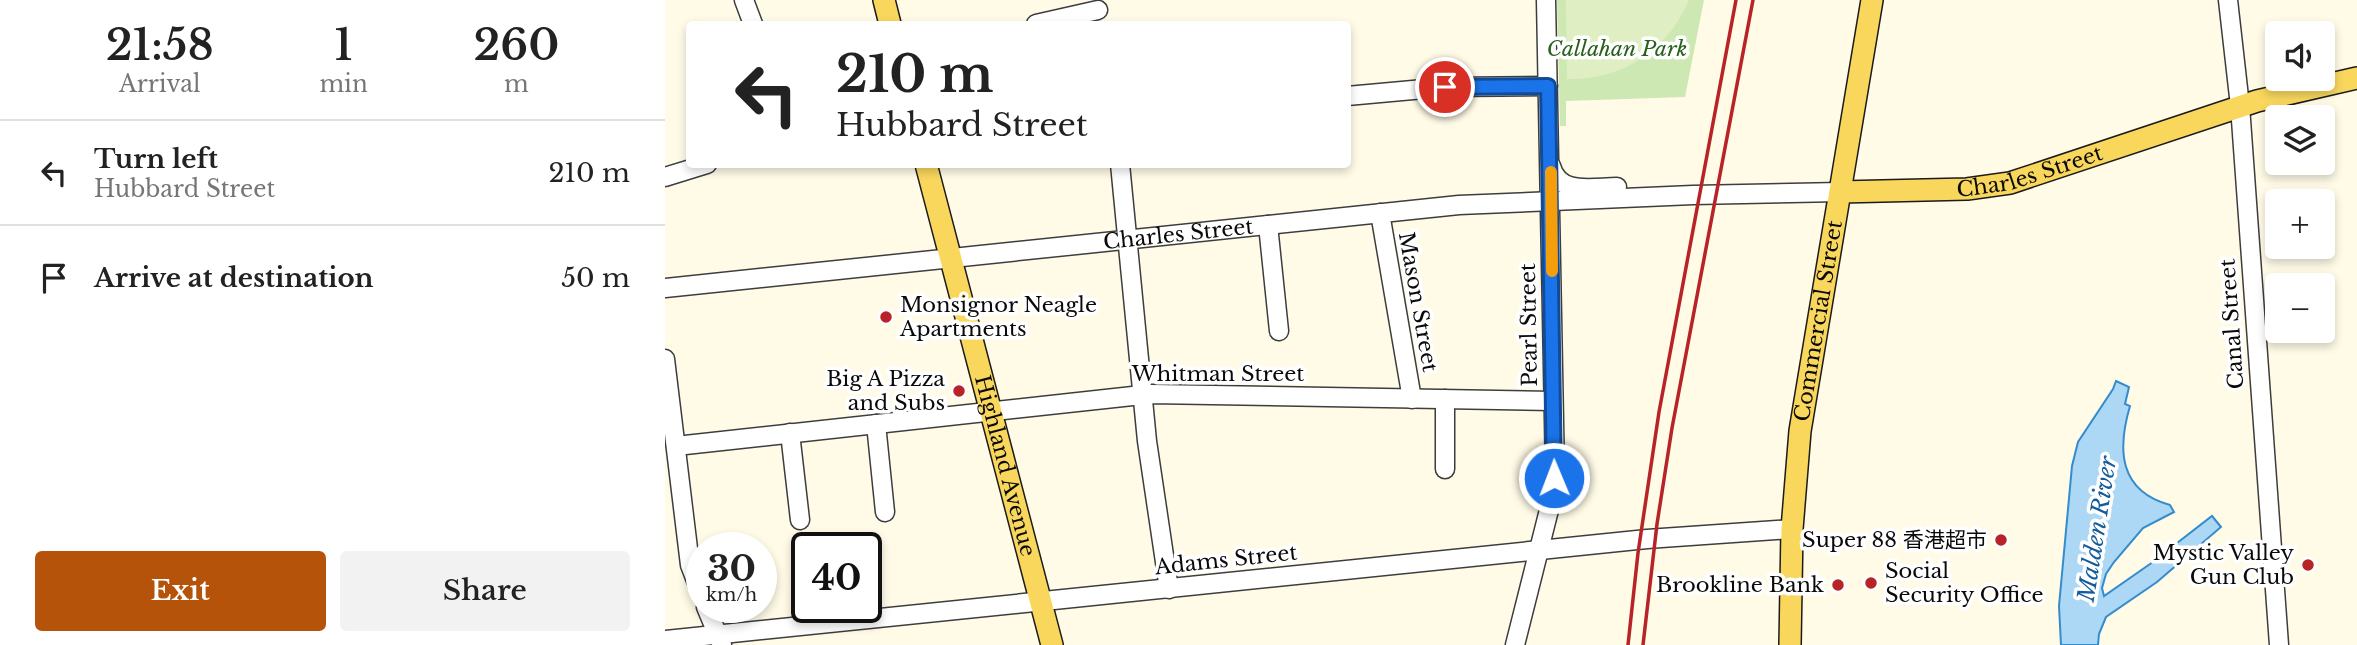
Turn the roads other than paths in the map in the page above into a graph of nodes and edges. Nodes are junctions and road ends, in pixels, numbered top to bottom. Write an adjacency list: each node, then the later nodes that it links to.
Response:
1 (744, 0): 7 (street)
2 (884, 0): 8 (main road)
3 (1546, 0): 11 (street, Pearl Street)
4 (1872, 0): 19 (main road, Commercial Street)
5 (2228, 0): 13 (street, Canal Street)
6 (1098, 11): 9 (street)
7 (752, 21)
8 (889, 21)
9 (1051, 21)
10 (2357, 78): 13 (main road, Charles Street)
11 (1548, 86): 12 (street); 14 (street, Pearl Street)
12 (1351, 96)
13 (2240, 106): 19 (main road, Charles Street); 52 (street, Canal Street)
14 (1550, 159): 20 (street, Charles Street); 21 (street, Pearl Street)
15 (693, 168): 18 (street)
16 (927, 168): 25 (main road, Highland Avenue)
17 (1120, 168): 24 (street)
18 (665, 177)
19 (1840, 192): 20 (street, Charles Street); 41 (main road, Commercial Street)
20 (1693, 195): 21 (street, Charles Street)
21 (1551, 201): 22 (street, Charles Street); 32 (street, Pearl Street)
22 (1380, 213): 23 (street, Charles Street); 30 (street, Mason Street)
23 (1268, 225): 24 (street, Charles Street); 27 (street)
24 (1127, 241): 25 (street, Charles Street); 29 (street)
25 (951, 257): 26 (street, Charles Street); 33 (main road, Highland Avenue)
26 (665, 288)
27 (1279, 331)
28 (665, 359): 36 (street)
29 (1142, 395): 30 (street, Whitman Street); 33 (street, Whitman Street); 44 (street)
30 (1412, 399): 31 (street, Whitman Street)
31 (1445, 399): 32 (street, Whitman Street); 37 (street)
32 (1553, 401): 43 (street, Pearl Street)
33 (990, 412): 34 (street, Whitman Street); 45 (main road, Highland Avenue)
34 (876, 424): 35 (street, Whitman Street); 39 (street)
35 (790, 433): 36 (street, Whitman Street); 40 (street)
36 (676, 446): 38 (street)
37 (1445, 469)
38 (673, 500): 42 (street)
39 (885, 512)
40 (800, 520)
41 (1792, 529): 43 (street, Adams Street); 51 (main road, Commercial Street)
42 (686, 550)
43 (1540, 550): 44 (street, Adams Street); 50 (street, Pearl Street)
44 (1169, 589): 45 (street, Adams Street)
45 (1040, 602): 48 (street, Adams Street); 49 (main road, Highland Avenue)
46 (713, 623): 48 (street)
47 (665, 640): 48 (street, Adams Street)
48 (720, 640)
49 (1052, 645)
50 (1515, 645)
51 (1790, 645)
52 (2279, 645)

